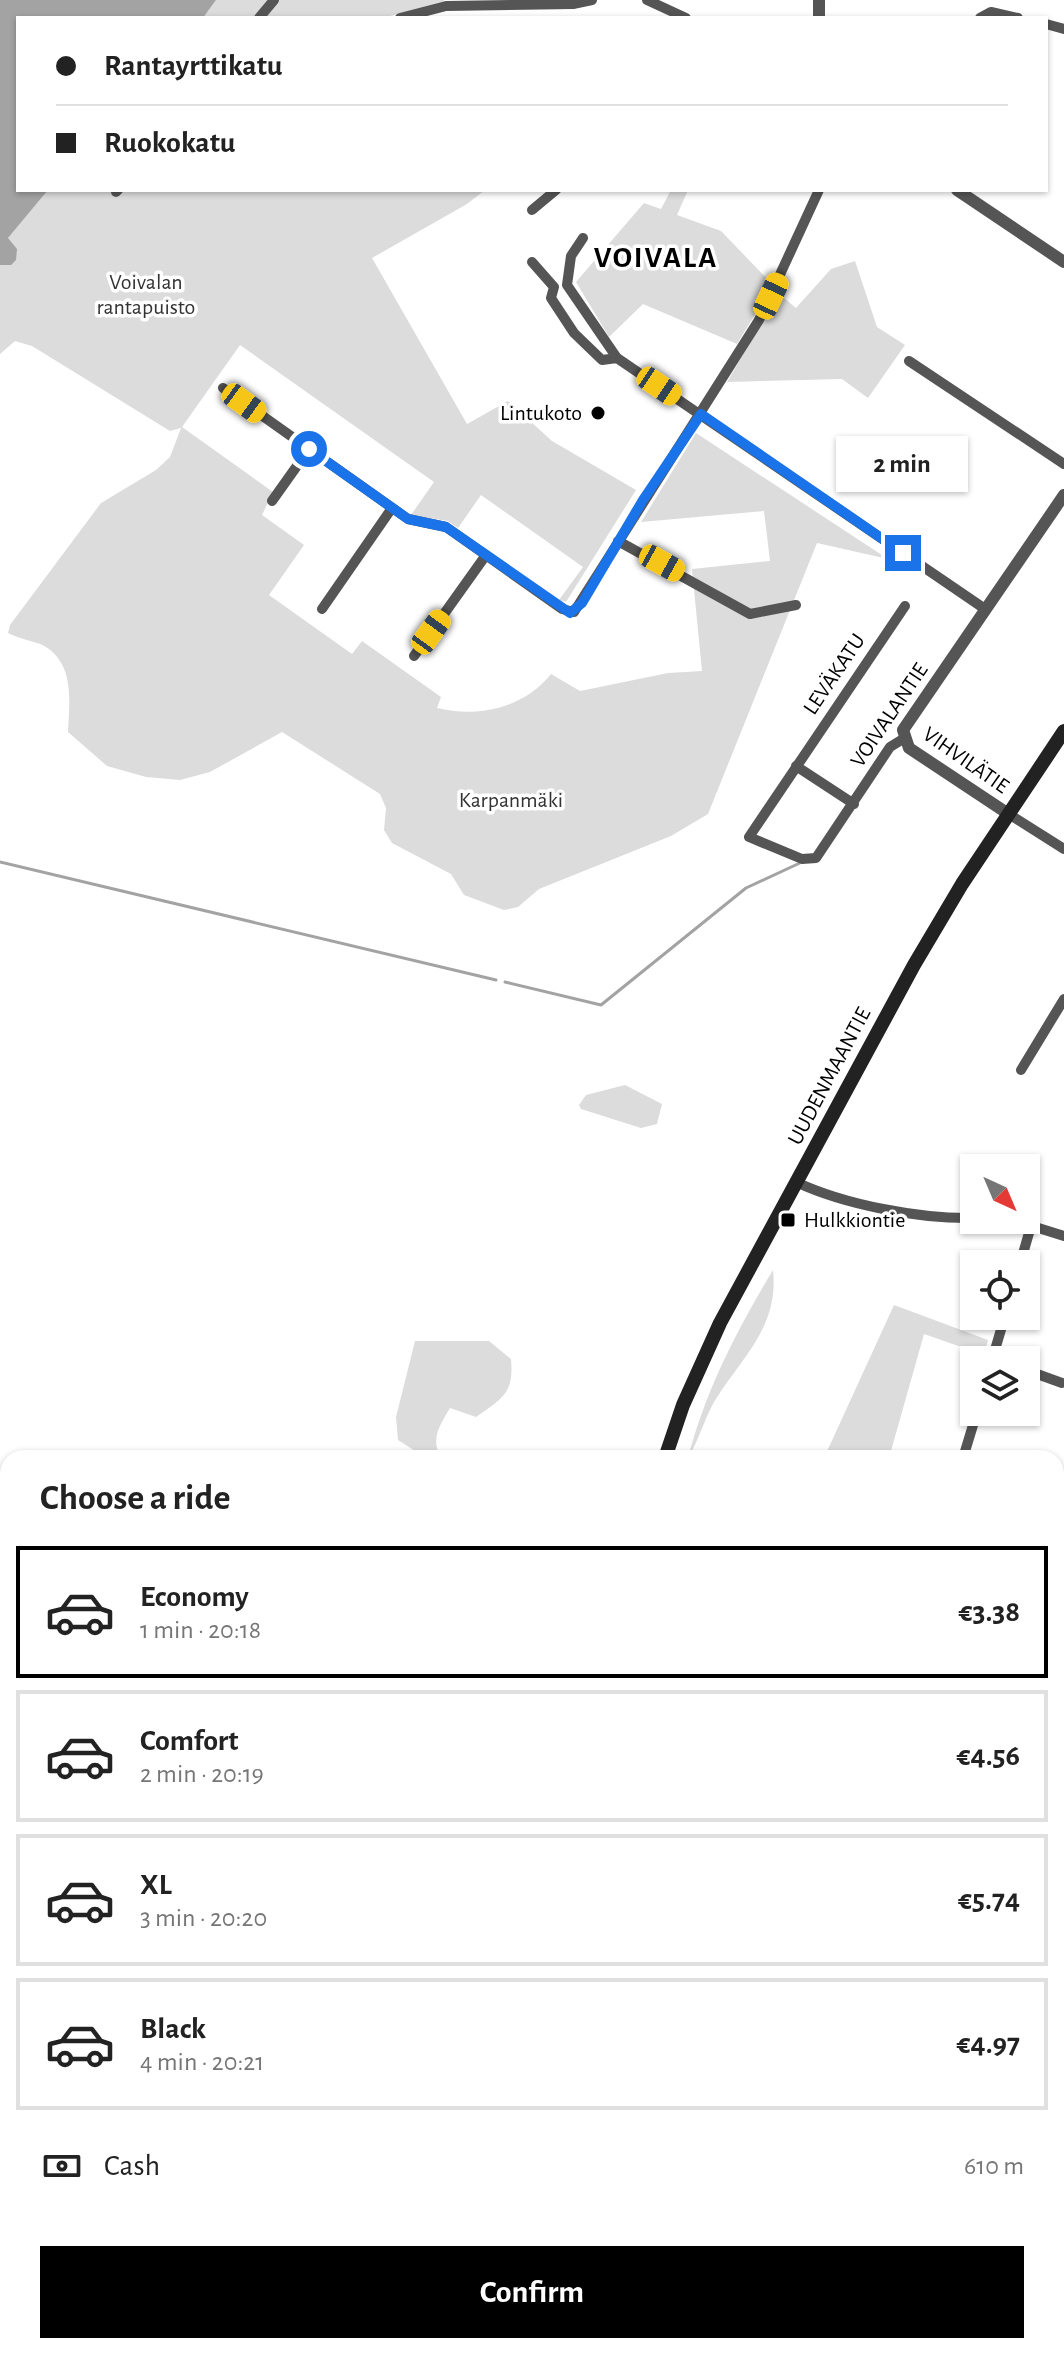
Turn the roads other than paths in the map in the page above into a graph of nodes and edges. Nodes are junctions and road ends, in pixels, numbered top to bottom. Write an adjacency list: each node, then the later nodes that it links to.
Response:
1 (274, 0): 4 (street)
2 (592, 0): 5 (street)
3 (647, 0): 6 (street)
4 (261, 16)
5 (408, 16)
6 (682, 16)
7 (984, 16): 8 (street)
8 (1009, 16)
9 (554, 192): 12 (street)
10 (818, 192): 21 (street)
11 (960, 192): 15 (street)
12 (532, 210)
13 (583, 238): 16 (street)
14 (532, 262): 17 (street)
15 (1064, 262)
16 (567, 285): 17 (street); 18 (street)
17 (554, 287): 18 (street)
18 (617, 358): 21 (street)
19 (909, 361): 23 (street)
20 (223, 388): 22 (street)
21 (701, 414): 27 (street); 32 (street)
22 (309, 449): 25 (street); 26 (street)
23 (1064, 464)
24 (1064, 495): 32 (street, VOIVALANTIE)
25 (272, 501)
26 (392, 508): 28 (street); 31 (street)
27 (618, 541): 28 (street); 29 (street)
28 (486, 555): 33 (street)
29 (796, 605)
30 (905, 606): 36 (street, LEVÄKATU)
31 (322, 609)
32 (985, 609): 35 (street, VOIVALANTIE)
33 (414, 656)
34 (1064, 731): 38 (main road, UUDENMAANTIE)
35 (903, 739): 37 (street, VOIVALANTIE); 38 (street, VIHVILÄTIE)
36 (796, 766): 37 (street); 39 (street, LEVÄKATU)
37 (854, 804): 39 (street, VOIVALANTIE)
38 (1007, 813): 40 (street); 43 (main road, UUDENMAANTIE)
39 (749, 837)
40 (1064, 849)
41 (1064, 999): 42 (street)
42 (1021, 1070)
43 (796, 1182): 44 (street); 50 (main road, UUDENMAANTIE)
44 (960, 1217)
45 (1040, 1229): 46 (street)
46 (1064, 1236)
47 (1040, 1375): 48 (street)
48 (1062, 1383)
49 (973, 1426): 51 (street)
50 (668, 1450)
51 (965, 1450)

